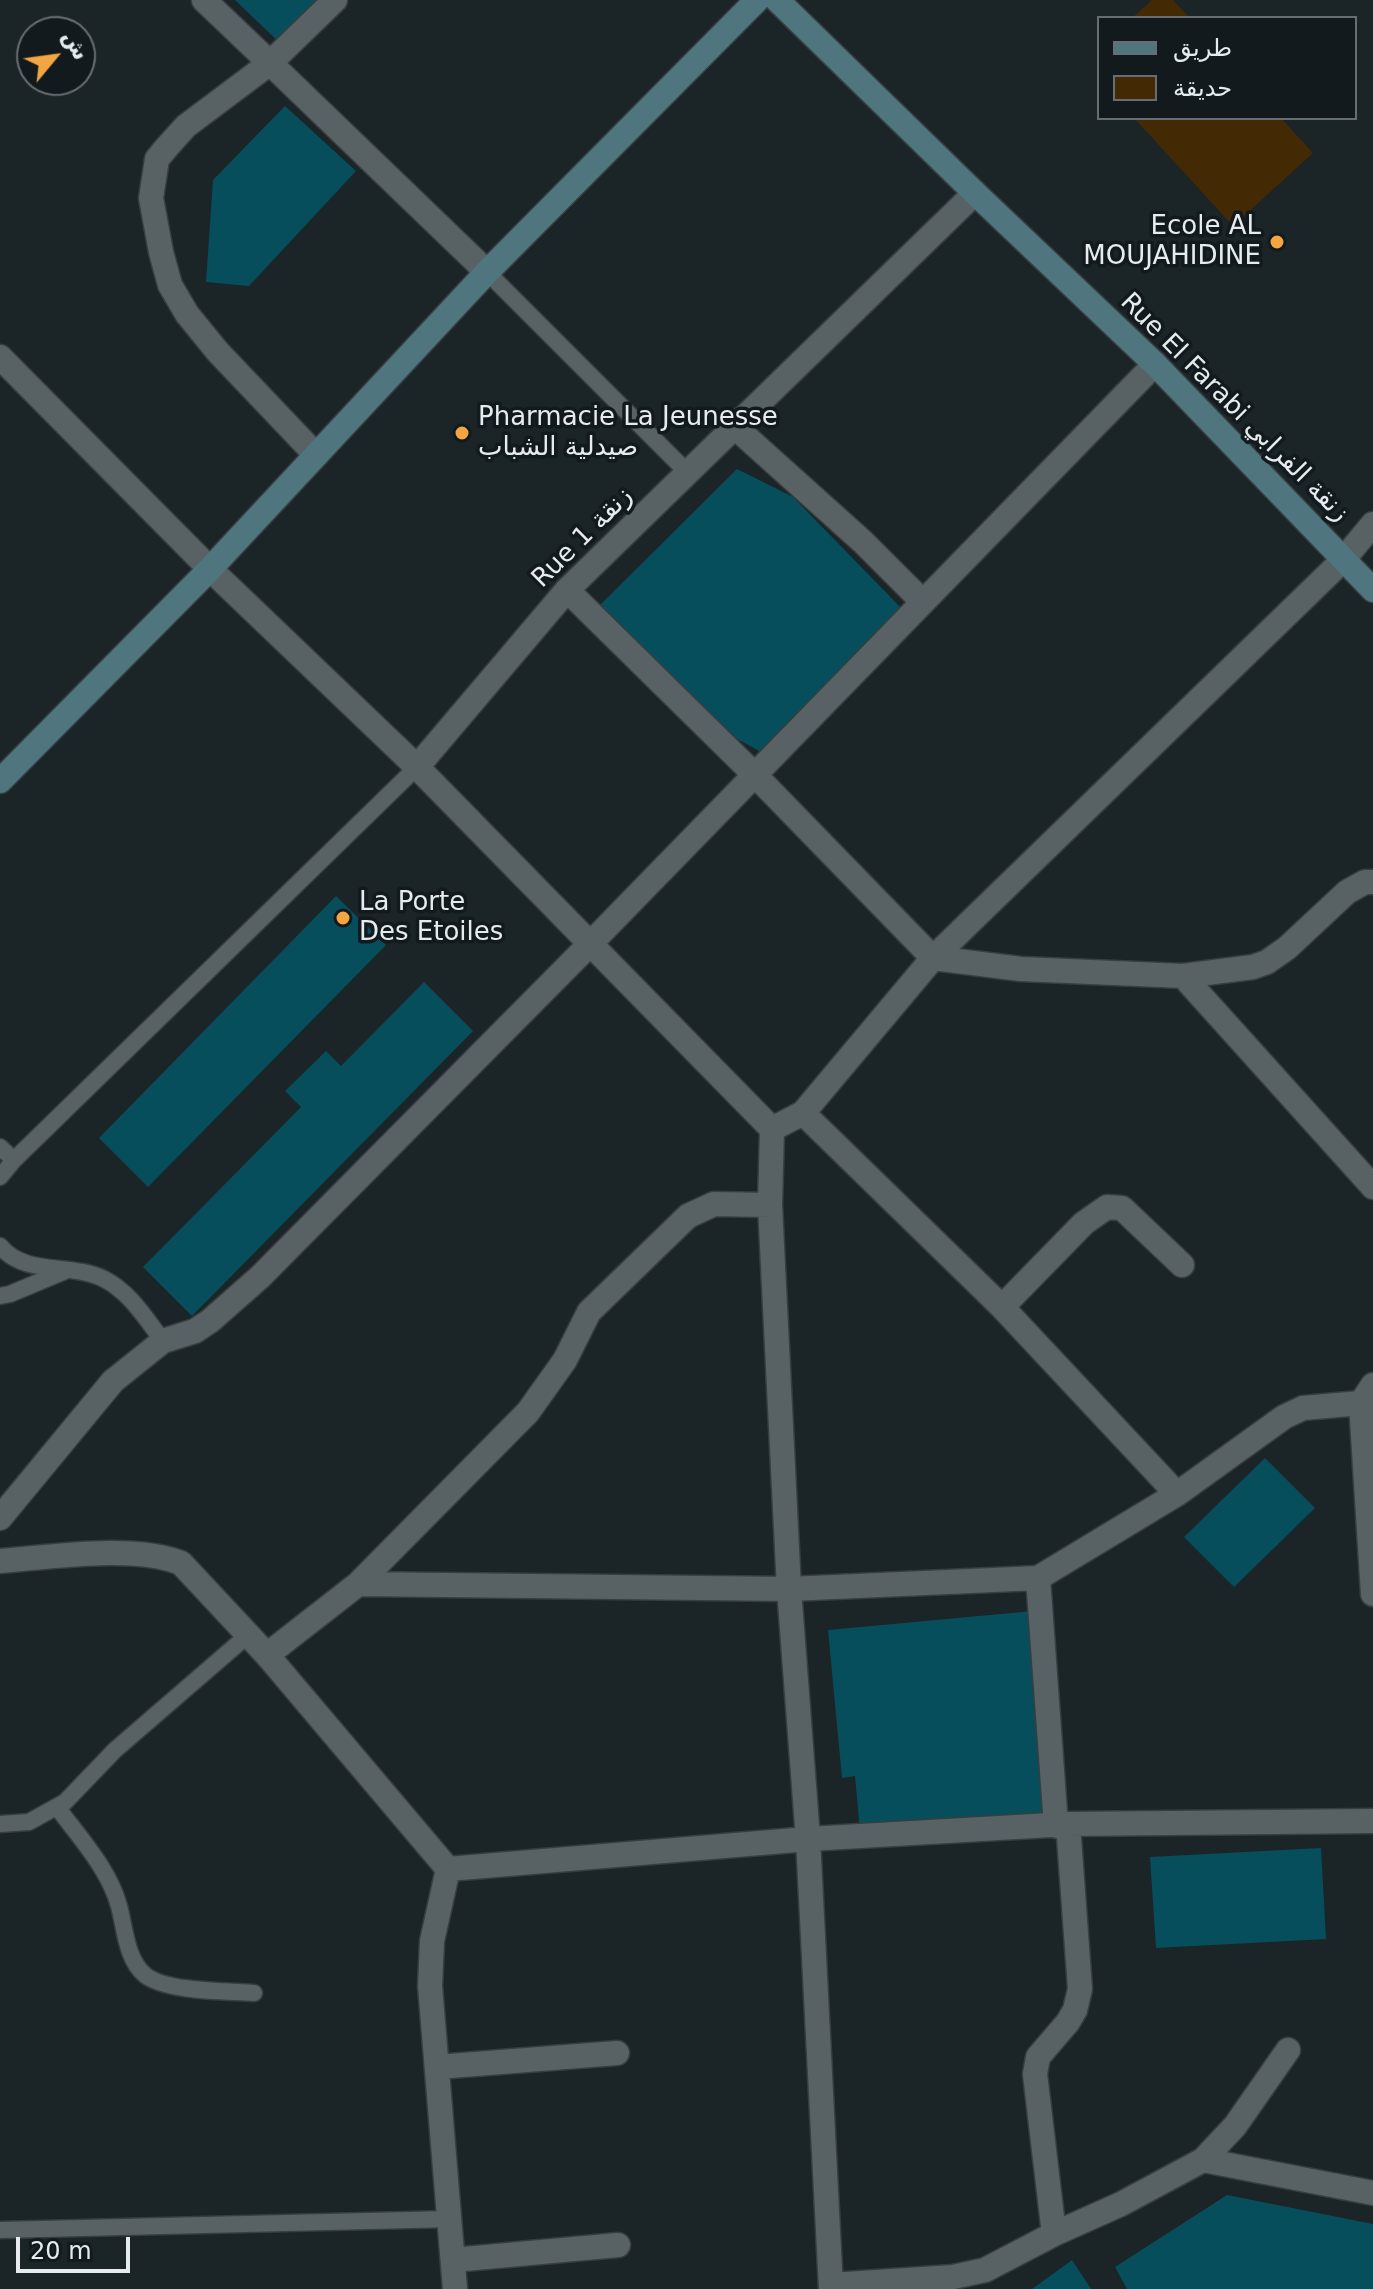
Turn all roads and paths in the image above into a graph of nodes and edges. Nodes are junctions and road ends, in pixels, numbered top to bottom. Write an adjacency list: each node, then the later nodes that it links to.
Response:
1 (204, 0): 5 (street)
2 (335, 0): 5 (street)
3 (757, 0): 7 (street)
4 (777, 0): 6 (street, Rue El Farabi زنقة الفرابي)
5 (270, 63): 7 (street); 11 (street)
6 (975, 193): 9 (street, Rue El Farabi زنقة الفرابي); 10 (street, Rue 1 زنقة)
7 (487, 272): 11 (street); 12 (lane)
8 (0, 357): 15 (street)
9 (1155, 364): 14 (street, Rue El Farabi زنقة الفرابي); 18 (street)
10 (735, 427): 12 (street, Rue 1 زنقة); 18 (street)
11 (316, 455): 15 (street)
12 (688, 473): 16 (street, Rue 1 زنقة)
13 (1373, 524): 14 (street)
14 (1343, 560): 17 (street, Rue El Farabi زنقة الفرابي); 24 (street)
15 (210, 569): 19 (street); 21 (street)
16 (567, 590): 19 (street, Rue 1 زنقة); 20 (street)
17 (1373, 590)
18 (923, 602): 20 (street)
19 (417, 767): 23 (street); 29 (lane)
20 (755, 775): 23 (street); 24 (street)
21 (0, 781)
22 (1373, 882): 25 (street)
23 (590, 944): 27 (street); 38 (street)
24 (933, 958): 25 (street); 26 (street)
25 (1183, 976): 31 (street)
26 (803, 1113): 27 (street); 37 (street)
27 (772, 1129): 32 (street)
28 (0, 1147): 29 (lane)
29 (14, 1160): 30 (lane)
30 (0, 1177)
31 (1373, 1187)
32 (770, 1205): 44 (street); 45 (street)
33 (0, 1246): 35 (lane)
34 (1182, 1265): 37 (street)
35 (66, 1270): 36 (lane); 38 (lane)
36 (0, 1296)
37 (1002, 1307): 40 (street)
38 (163, 1341): 41 (street)
39 (1367, 1394): 40 (street); 46 (street)
40 (1177, 1494): 43 (street)
41 (0, 1518)
42 (0, 1561): 47 (street)
43 (1038, 1578): 45 (street); 52 (street)
44 (358, 1584): 45 (street); 48 (street)
45 (789, 1589): 53 (street)
46 (1373, 1594)
47 (248, 1635): 48 (street); 49 (lane)
48 (267, 1655): 54 (street)
49 (57, 1807): 51 (lane); 55 (lane)
50 (1373, 1821): 52 (street)
51 (0, 1824)
52 (1062, 1825): 53 (street); 63 (street)
53 (808, 1839): 54 (street); 66 (street)
54 (448, 1869): 58 (street)
55 (254, 1993)
56 (1288, 2050): 59 (street)
57 (617, 2053): 58 (street)
58 (437, 2067): 61 (street)
59 (1203, 2160): 60 (street); 63 (street)
60 (1373, 2193)
61 (450, 2219): 62 (lane); 65 (street)
62 (0, 2230)
63 (1054, 2234): 66 (street)
64 (618, 2245): 65 (street)
65 (453, 2260): 67 (street)
66 (831, 2287)
67 (455, 2289)

